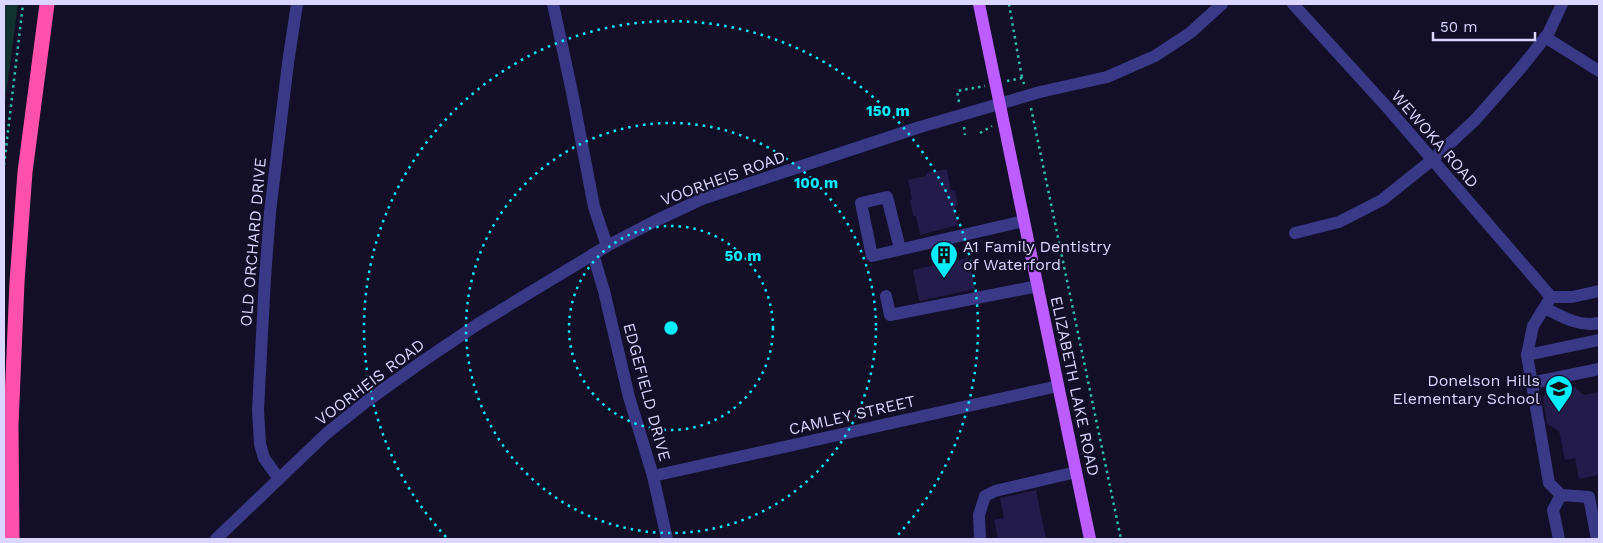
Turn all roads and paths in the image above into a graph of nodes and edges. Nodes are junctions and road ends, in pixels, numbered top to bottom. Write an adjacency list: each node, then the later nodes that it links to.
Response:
1 (23, 4): 16 (path)
2 (47, 4): 30 (highway)
3 (297, 4): 35 (street, OLD ORCHARD DRIVE)
4 (553, 4): 19 (street)
5 (979, 4): 13 (main road, ELIZABETH LAKE ROAD)
6 (1009, 4): 12 (path)
7 (1222, 4): 13 (street, VOORHEIS ROAD)
8 (1293, 4): 15 (street, WEWOKA ROAD)
9 (1562, 4): 10 (street)
10 (1545, 37): 11 (street); 15 (street)
11 (1599, 71)
12 (1022, 78)
13 (1000, 104): 17 (main road, ELIZABETH LAKE ROAD); 19 (street, VOORHEIS ROAD)
14 (1031, 108): 42 (path)
15 (1432, 160): 18 (street); 25 (street, WEWOKA ROAD)
16 (4, 165)
17 (1024, 221): 20 (street); 22 (main road, ELIZABETH LAKE ROAD)
18 (1295, 233)
19 (607, 246): 21 (street, VOORHEIS ROAD)
20 (900, 250): 20 (street)
21 (593, 254): 34 (street, EDGEFIELD DRIVE); 35 (street, VOORHEIS ROAD)
22 (1038, 286): 24 (street); 32 (main road, ELIZABETH LAKE ROAD)
23 (1599, 291): 25 (street)
24 (886, 296)
25 (1548, 302): 26 (street); 28 (street)
26 (1599, 323)
27 (1599, 340): 28 (street)
28 (1527, 355): 31 (street)
29 (1599, 369): 31 (street)
30 (8, 374): 37 (highway)
31 (1531, 383): 36 (street)
32 (1058, 386): 33 (main road, ELIZABETH LAKE ROAD); 34 (street, CAMLEY STREET)
33 (1076, 472): 40 (street); 41 (main road, ELIZABETH LAKE ROAD)
34 (653, 476): 39 (street, EDGEFIELD DRIVE)
35 (279, 478): 38 (street, VOORHEIS ROAD)
36 (1561, 494): 43 (street); 44 (street)
37 (12, 539)
38 (216, 539)
39 (667, 539)
40 (980, 539)
41 (1090, 539)
42 (1121, 539)
43 (1559, 539)
44 (1596, 539)

